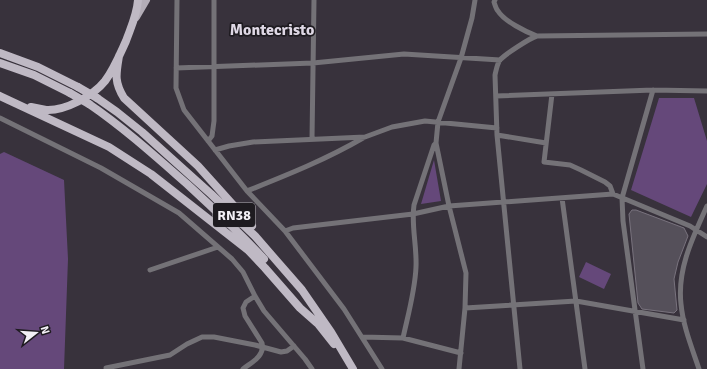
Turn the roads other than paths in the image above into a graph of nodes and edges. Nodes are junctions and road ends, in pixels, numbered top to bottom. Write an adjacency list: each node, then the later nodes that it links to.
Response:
1 (138, 0): 8 (highway)
2 (146, 0): 8 (main road)
3 (177, 0): 18 (street)
4 (214, 0): 17 (street)
5 (314, 0): 16 (street)
6 (475, 0): 13 (street)
7 (495, 0): 10 (street)
8 (135, 18): 12 (highway)
9 (707, 34): 10 (street)
10 (536, 36): 14 (street)
11 (0, 53): 48 (highway, RN38, bridge)
12 (119, 56): 24 (highway); 48 (highway)
13 (461, 58): 14 (street); 16 (street); 26 (street)
14 (500, 60): 23 (street)
15 (0, 63): 55 (highway, RN38, bridge)
16 (313, 63): 17 (street); 30 (street)
17 (214, 67): 18 (street); 31 (street)
18 (176, 68): 31 (street)
19 (653, 90): 20 (street); 21 (street); 38 (street)
20 (707, 91)
21 (552, 94): 23 (street); 33 (street)
22 (0, 96): 24 (highway)
23 (496, 96): 27 (street)
24 (20, 105): 55 (highway)
25 (0, 118): 46 (street)
26 (438, 122): 27 (street); 29 (street); 32 (street)
27 (497, 128): 28 (street)
28 (497, 135): 33 (street); 39 (street)
29 (365, 137): 30 (street); 35 (street)
30 (312, 140): 34 (street)
31 (208, 141): 34 (street)
32 (436, 143): 40 (street); 42 (street)
33 (546, 143): 36 (street)
34 (215, 150): 35 (street)
35 (247, 191): 44 (street)
36 (613, 194): 37 (street); 38 (street)
37 (562, 198): 39 (street); 50 (street)
38 (622, 198): 43 (street); 53 (street)
39 (504, 201): 40 (street); 51 (street)
40 (449, 206): 42 (street); 52 (street)
41 (707, 206): 43 (street)
42 (413, 214): 44 (street); 57 (street)
43 (696, 230): 45 (street); 54 (street)
44 (285, 231): 56 (street)
45 (707, 237)
46 (218, 247): 47 (street); 49 (street)
47 (150, 270)
48 (302, 290): 61 (highway, RN38)
49 (255, 296): 58 (street); 59 (street)
50 (576, 301): 51 (street); 53 (street); 69 (street)
51 (514, 306): 52 (street); 68 (street)
52 (465, 308): 60 (street)
53 (635, 311): 54 (street); 70 (street)
54 (684, 320): 71 (street)
55 (317, 323): 61 (highway, RN38)
56 (362, 337): 57 (street); 66 (street)
57 (403, 338): 60 (street)
58 (294, 346): 59 (street); 64 (street)
59 (263, 347): 62 (street); 63 (street)
60 (461, 353): 67 (street)
61 (345, 356): 65 (highway, RN38)
62 (106, 368)
63 (244, 369)
64 (312, 369)
65 (353, 369)
66 (382, 369)
67 (459, 369)
68 (520, 369)
69 (585, 369)
70 (643, 369)
71 (699, 369)

